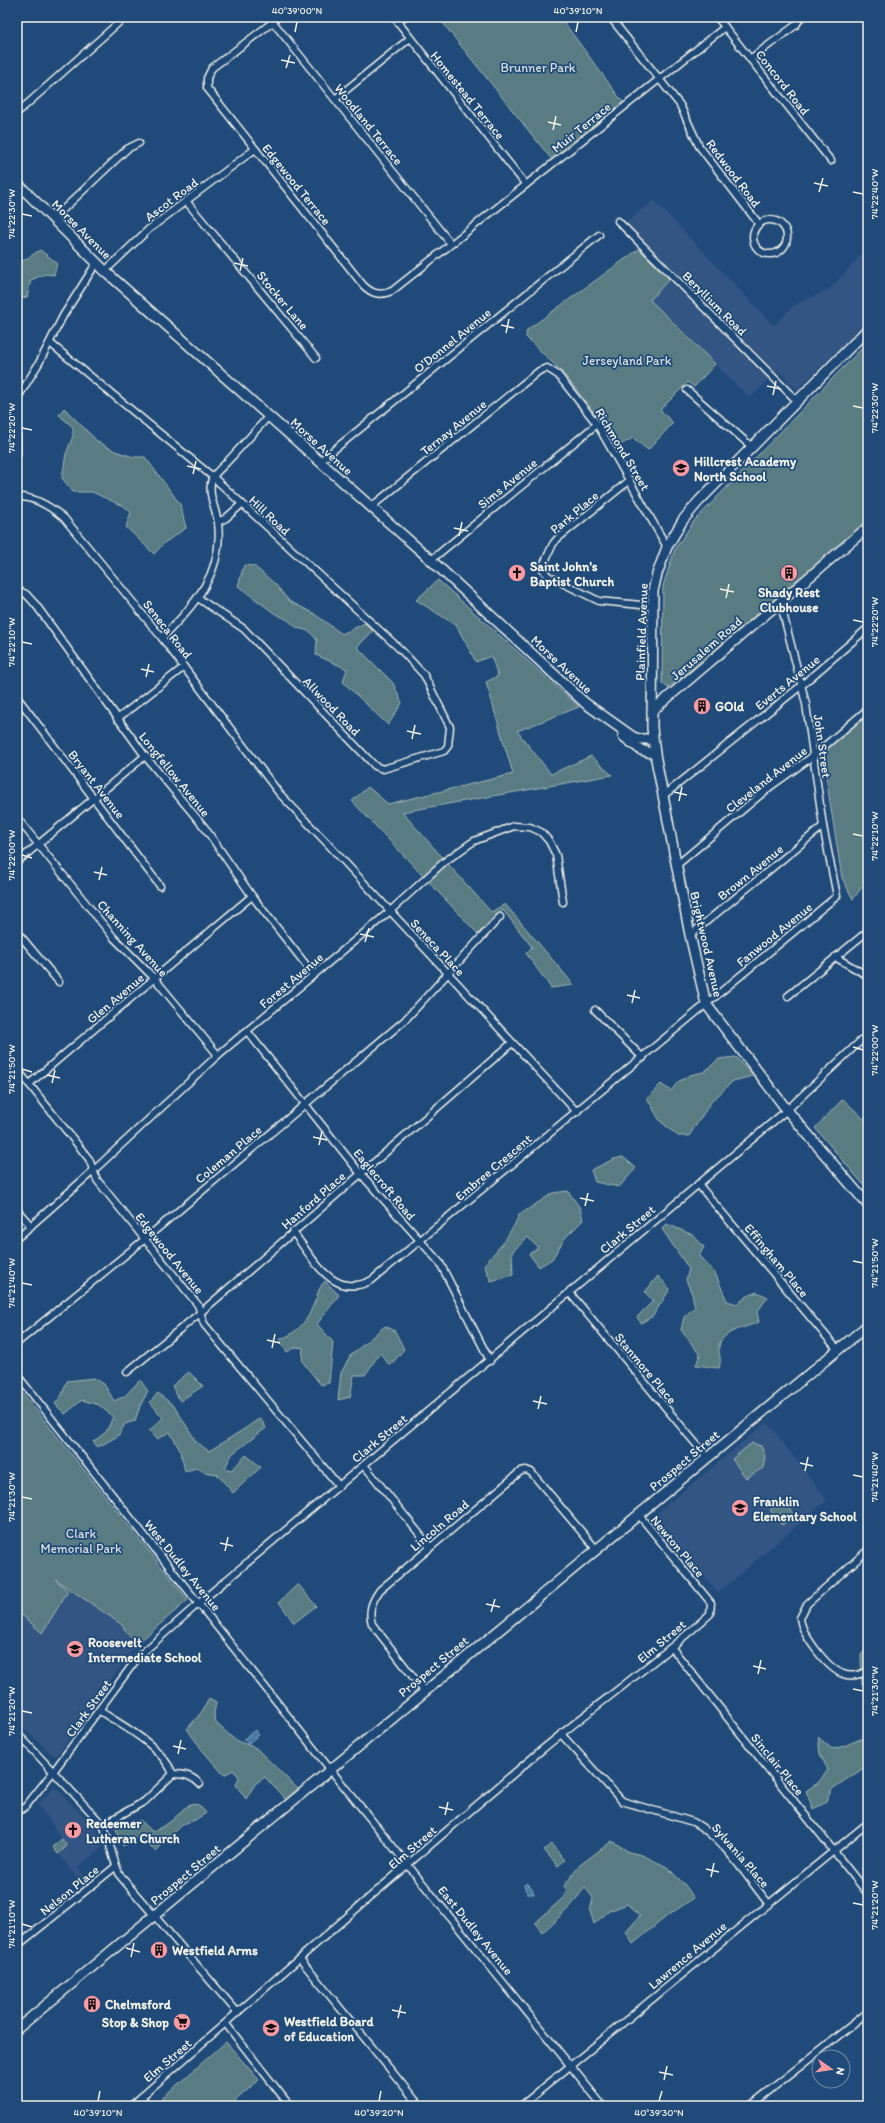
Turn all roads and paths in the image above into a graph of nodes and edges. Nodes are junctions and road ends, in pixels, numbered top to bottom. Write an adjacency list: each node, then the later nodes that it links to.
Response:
1 (114, 17): 9 (street)
2 (125, 17): 9 (street)
3 (404, 17): 8 (street)
4 (610, 17): 13 (street, Redwood Road)
5 (717, 17): 10 (street, Concord Road)
6 (801, 17): 12 (street)
7 (271, 19): 14 (street, Woodland Terrace); 17 (street, Edgewood Terrace)
8 (396, 20): 11 (street, Homestead Terrace)
9 (118, 23): 15 (street)
10 (725, 27): 12 (street, Concord Road); 13 (street, Muir Terrace)
11 (409, 39): 14 (street); 20 (street, Homestead Terrace)
12 (750, 59): 18 (street, Concord Road)
13 (659, 79): 20 (street, Muir Terrace); 24 (street, Redwood Road)
14 (335, 99): 26 (street, Woodland Terrace)
15 (17, 112)
16 (139, 143): 22 (street)
17 (255, 150): 21 (street, Ascot Road); 26 (street, Edgewood Terrace)
18 (831, 161)
19 (17, 183): 22 (street, Morse Avenue)
20 (526, 185): 26 (street, Muir Terrace)
21 (186, 201): 28 (street, Ascot Road); 31 (street, Stocker Lane)
22 (54, 219): 27 (street, Morse Avenue)
23 (618, 221): 35 (street, Beryllium Road)
24 (760, 224): 24 (street)
25 (599, 235): 41 (street, O'Donnel Avenue)
26 (451, 244)
27 (97, 262): 28 (street, Morse Avenue); 30 (street)
28 (105, 270): 36 (street, Morse Avenue)
29 (868, 329): 35 (street, Plainfield Avenue)
30 (50, 343): 34 (street); 42 (street, Hill Road)
31 (316, 358)
32 (551, 369): 37 (street, Richmond Street); 46 (street, Ternay Avenue)
33 (688, 390): 39 (street)
34 (17, 398)
35 (796, 400): 39 (street, Plainfield Avenue)
36 (269, 416): 41 (street, Morse Avenue); 42 (street)
37 (597, 424): 43 (street, Richmond Street); 50 (street, Sims Avenue)
38 (17, 435): 40 (street)
39 (752, 447): 49 (street, Plainfield Avenue)
40 (17, 456)
41 (319, 462): 46 (street, Morse Avenue)
42 (213, 477): 45 (street, Hill Road); 47 (street)
43 (630, 480): 49 (street, Richmond Street); 54 (street, Park Place)
44 (18, 496): 56 (street, Seneca Road)
45 (242, 504): 47 (street); 64 (street, Hill Road)
46 (371, 507): 50 (street, Morse Avenue)
47 (218, 522): 52 (street)
48 (866, 532): 53 (street, Jerusalem Road)
49 (667, 547): 54 (street, Plainfield Avenue)
50 (431, 560): 63 (street, Morse Avenue)
51 (17, 590): 62 (street, Longfellow Avenue)
52 (198, 598): 56 (street); 64 (street, Allwood Road)
53 (780, 601): 58 (street, John Street); 61 (street, Jerusalem Road)
54 (652, 606): 61 (street, Plainfield Avenue)
55 (868, 628): 58 (street, Everts Avenue)
56 (162, 638): 57 (street, Seneca Road)
57 (184, 668): 62 (street); 71 (street, Seneca Road)
58 (802, 685): 68 (street, John Street); 69 (street, Everts Avenue)
59 (17, 697): 70 (street, Bryant Avenue)
60 (868, 709): 68 (street, Cleveland Avenue)
61 (652, 711): 65 (street, Plainfield Avenue)
62 (117, 719): 67 (street, Longfellow Avenue)
63 (613, 725): 65 (street, Morse Avenue); 66 (street, Morse Avenue)
64 (450, 727)
65 (653, 739): 66 (street, Plainfield Avenue)
66 (655, 754): 69 (street, Brightwood Avenue)
67 (144, 756): 70 (street); 78 (street, Longfellow Avenue)
68 (813, 756): 73 (street, John Street); 76 (street, Cleveland Avenue)
69 (663, 796): 76 (street, Brightwood Avenue)
70 (94, 798): 74 (street); 77 (street, Bryant Avenue)
71 (283, 798): 81 (street, Seneca Place)
72 (17, 818): 74 (street, Channing Avenue)
73 (823, 826): 79 (street, John Street); 85 (street, Brown Avenue)
74 (39, 845): 75 (street); 90 (street, Channing Avenue)
75 (17, 862)
76 (677, 865): 85 (street, Brightwood Avenue)
77 (160, 886)
78 (252, 896): 87 (street, Longfellow Avenue); 90 (street, Glen Avenue)
79 (837, 896): 93 (street, Fanwood Avenue)
80 (563, 902): 81 (street, Forest Avenue)
81 (389, 912): 87 (street, Forest Avenue); 88 (street, Seneca Place)
82 (500, 917): 88 (street, Coleman Place)
83 (868, 931): 86 (street)
84 (17, 932): 91 (street)
85 (690, 935): 93 (street, Brightwood Avenue)
86 (835, 957): 89 (street); 92 (street)
87 (314, 975): 95 (street, Forest Avenue)
88 (448, 975): 97 (street, Seneca Place); 102 (street, Coleman Place)
89 (868, 976)
90 (155, 979): 98 (street, Channing Avenue); 101 (street, Glen Avenue)
91 (59, 982)
92 (788, 996)
93 (706, 1004): 99 (street, Embree Crescent); 103 (street, Brightwood Avenue)
94 (596, 1010): 99 (street)
95 (247, 1031): 98 (street, Forest Avenue); 102 (street, Eaglecroft Road)
96 (868, 1034): 103 (street, Clark Street)
97 (512, 1043): 104 (street, Seneca Place); 106 (street, Hanford Place)
98 (218, 1055): 105 (street, Forest Avenue)
99 (643, 1058): 104 (street, Embree Crescent)
100 (17, 1069): 101 (street, Edgewood Avenue)
101 (29, 1084): 105 (street, Edgewood Avenue)
102 (305, 1103): 106 (street, Eaglecroft Road); 113 (street, Coleman Place)
103 (787, 1110): 107 (street, Clark Street); 108 (street, Brightwood Avenue)
104 (577, 1112): 114 (street, Embree Crescent)
105 (93, 1171): 110 (street, Forest Avenue); 113 (street, Edgewood Avenue)
106 (360, 1173): 111 (street, Hanford Place); 114 (street, Eaglecroft Road)
107 (698, 1184): 115 (street, Clark Street); 119 (street, Effingham Place)
108 (868, 1205)
109 (17, 1210): 110 (street)
110 (31, 1226): 112 (street, Forest Avenue)
111 (293, 1232): 114 (street, Embree Crescent); 116 (street, Hanford Place)
112 (17, 1238)
113 (145, 1239): 116 (street, Edgewood Avenue); 118 (street, Coleman Place)
114 (420, 1242): 120 (street, Eaglecroft Road)
115 (569, 1292): 120 (street, Clark Street); 123 (street, Stanmore Place)
116 (200, 1313): 121 (street, Hanford Place); 125 (street, Edgewood Avenue)
117 (868, 1325): 119 (street, Prospect Street)
118 (17, 1343)
119 (838, 1350): 123 (street, Prospect Street)
120 (490, 1360): 124 (street, Clark Street)
121 (127, 1372)
122 (17, 1375): 131 (street, West Dudley Avenue)
123 (707, 1457): 126 (street, Prospect Street)
124 (364, 1465): 125 (street, Clark Street); 127 (street)
125 (339, 1486): 131 (street, Clark Street)
126 (639, 1515): 128 (street, Prospect Street); 130 (street, Newton Place)
127 (430, 1546): 128 (street, Lincoln Road); 134 (street, Lincoln Road)
128 (596, 1549): 134 (street, Prospect Street)
129 (868, 1550): 133 (street)
130 (701, 1590): 132 (street, Elm Street)
131 (199, 1603): 135 (street, Clark Street); 138 (street, West Dudley Avenue)
132 (672, 1648): 137 (street, Elm Street); 145 (street, Sinclair Place)
133 (868, 1672)
134 (424, 1691): 138 (street, Prospect Street)
135 (100, 1711): 139 (street, Clark Street); 140 (street)
136 (17, 1733): 139 (street)
137 (561, 1734): 146 (street, Elm Street); 149 (street, Sylvania Place)
138 (330, 1769): 146 (street, East Dudley Avenue); 150 (street, Prospect Street)
139 (53, 1772): 142 (street, Clark Street); 144 (street)
140 (173, 1774): 141 (street); 144 (street)
141 (200, 1784)
142 (17, 1813)
143 (868, 1823): 145 (street, Lawrence Avenue)
144 (103, 1825): 147 (street)
145 (833, 1850): 148 (street, Sinclair Place); 149 (street, Lawrence Avenue)
146 (408, 1865): 152 (street, Elm Street); 157 (street, East Dudley Avenue)
147 (115, 1867): 150 (street); 151 (street, Nelson Place)
148 (868, 1894)
149 (768, 1903): 157 (street, Lawrence Avenue)
150 (156, 1916): 154 (street); 156 (street, Prospect Street)
151 (17, 1946)
152 (300, 1959): 154 (street, Elm Street); 162 (street)
153 (868, 2012): 165 (street)
154 (238, 2013): 155 (street, Elm Street)
155 (226, 2024): 158 (street, Elm Street); 161 (street)
156 (17, 2029)
157 (572, 2066): 163 (street, Lawrence Avenue); 164 (street, East Dudley Avenue)
158 (141, 2097): 159 (street, Elm Street); 160 (street)
159 (131, 2106)
160 (150, 2106)
161 (290, 2106)
162 (420, 2106)
163 (521, 2106)
164 (603, 2106)
165 (750, 2106)

